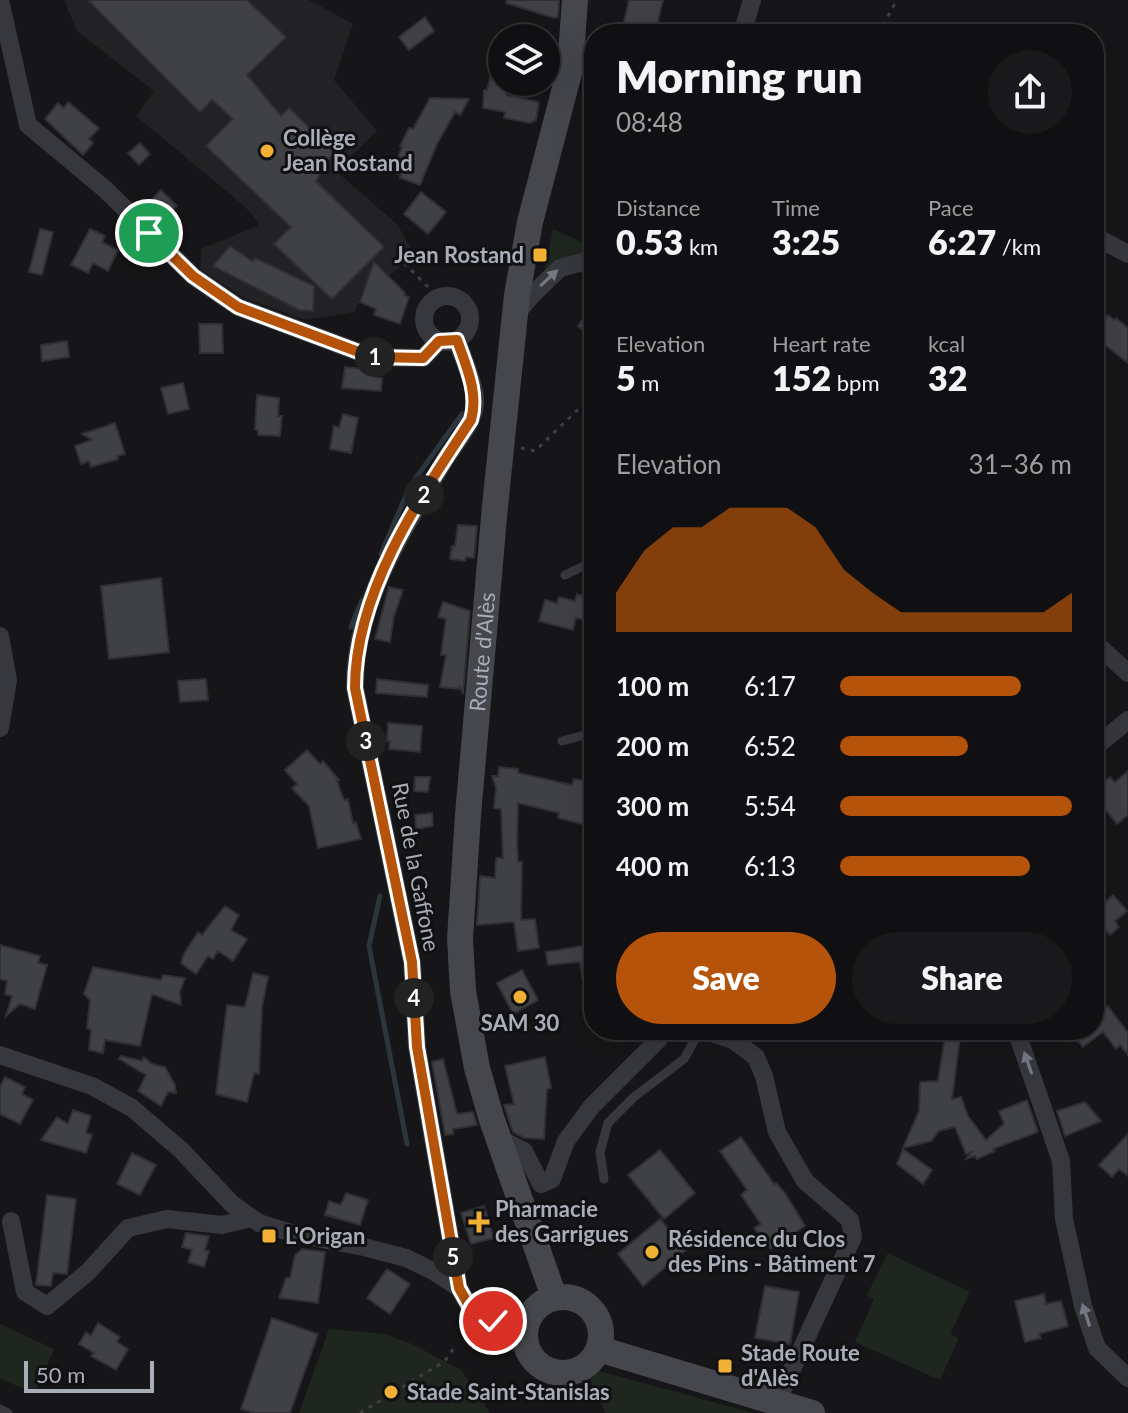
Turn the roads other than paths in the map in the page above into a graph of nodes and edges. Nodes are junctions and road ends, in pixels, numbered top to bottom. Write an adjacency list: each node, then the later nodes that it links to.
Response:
1 (0, 0): 9 (street)
2 (575, 0): 8 (main road, Route d'Alès)
3 (752, 0): 4 (street)
4 (745, 24)
5 (1104, 241): 6 (street)
6 (1128, 254)
7 (584, 262): 8 (street, one-way to 7)
8 (515, 315): 25 (main road, Route d'Alès)
9 (448, 341): 9 (street); 29 (street, Rue de la Gaffone)
10 (584, 566): 11 (lane)
11 (565, 575)
12 (0, 636): 16 (street)
13 (1104, 651): 14 (street)
14 (1128, 673)
15 (1128, 720): 18 (street)
16 (0, 728)
17 (584, 735): 19 (lane)
18 (1104, 740)
19 (562, 741)
20 (658, 1040): 25 (street)
21 (696, 1040): 26 (lane)
22 (733, 1040): 34 (street)
23 (1019, 1040): 33 (street, one-way to 23)
24 (0, 1055): 27 (street)
25 (500, 1139): 30 (main road, Route d'Alès)
26 (604, 1179)
27 (251, 1218): 28 (street); 29 (street)
28 (11, 1221)
29 (459, 1288): 31 (street)
30 (554, 1297): 31 (main road); 32 (main road)
31 (525, 1330): 32 (main road)
32 (599, 1349): 34 (main road)
33 (1128, 1378)
34 (776, 1404): 37 (main road)
35 (0, 1409): 36 (lane)
36 (8, 1413)
37 (812, 1413)

